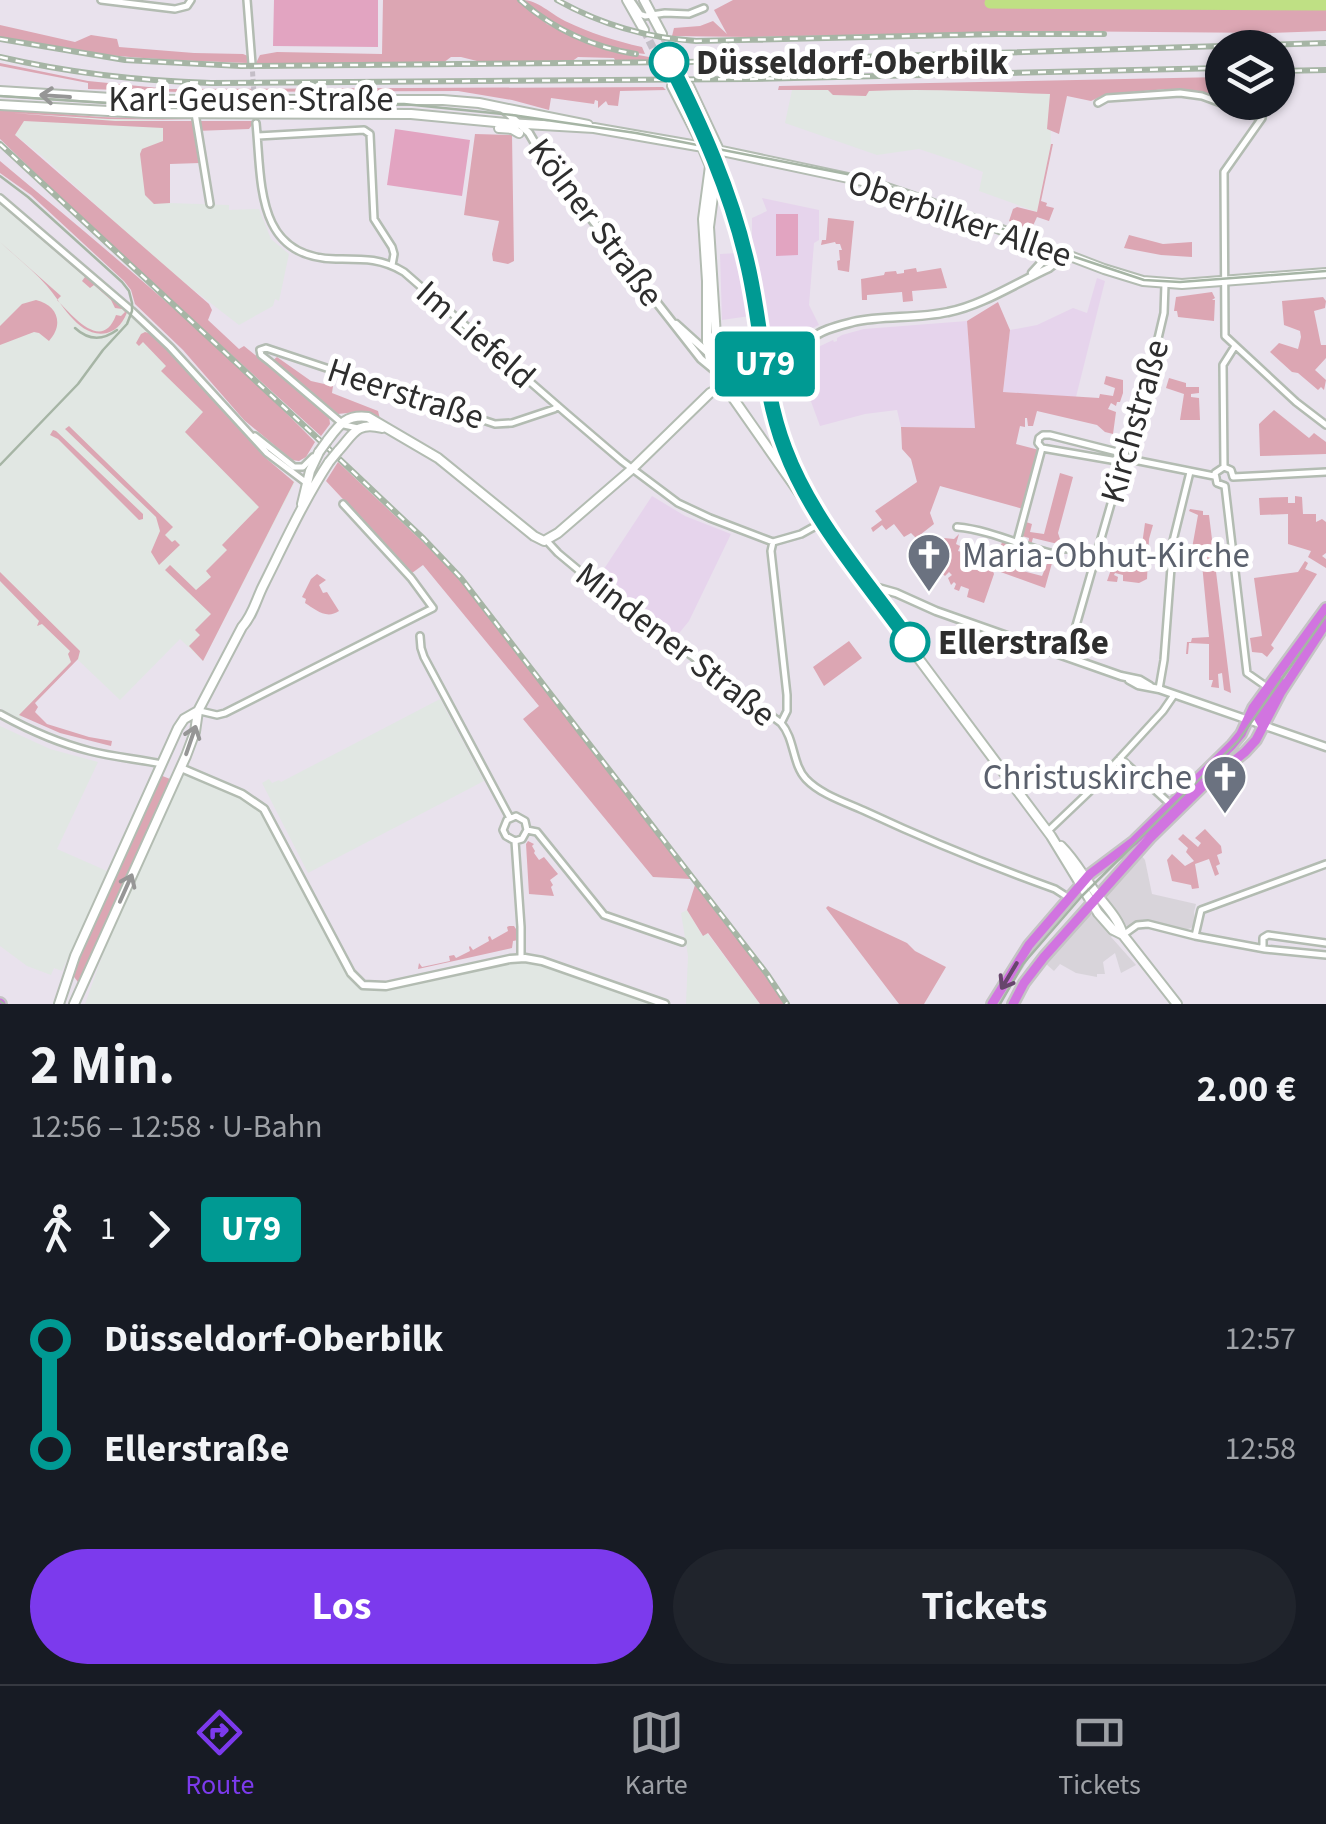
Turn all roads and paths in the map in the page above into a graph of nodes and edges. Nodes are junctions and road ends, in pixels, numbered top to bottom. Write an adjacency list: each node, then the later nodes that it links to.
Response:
1 (100, 0): 2 (street)
2 (191, 0)
3 (247, 0): 10 (street)
4 (629, 0): 7 (street); 8 (main road)
5 (644, 0): 7 (main road)
6 (704, 8): 7 (street)
7 (652, 15): 8 (street); 9 (main road)
8 (644, 30)
9 (662, 34)
10 (252, 64)
11 (672, 86): 19 (main road)
12 (688, 86): 25 (main road)
13 (0, 91): 16 (main road, Karl-Geusen-Straße, one-way to 13)
14 (1098, 103): 33 (street)
15 (0, 104): 17 (main road, Karl-Geusen-Straße)
16 (502, 108): 18 (main road, Karl-Geusen-Straße); 21 (street)
17 (196, 114): 21 (main road, Karl-Geusen-Straße); 27 (street, Karl-Geusen-Straße)
18 (537, 119): 21 (main road); 23 (main road, Oberbilker Allee)
19 (691, 122): 23 (main road); 24 (main road)
20 (256, 123): 22 (street, Im Liefeld)
21 (523, 130): 35 (street, Kölner Straße)
22 (258, 136): 30 (street, Im Liefeld); 30 (street, Im Liefeld)
23 (671, 141): 24 (main road, Oberbilker Allee)
24 (703, 147): 25 (main road, Oberbilker Allee); 36 (main road)
25 (720, 150): 28 (main road, Oberbilker Allee); 39 (main road)
26 (0, 198): 46 (street)
27 (210, 204)
28 (1048, 248): 29 (main road, Oberbilker Allee); 32 (street)
29 (1059, 252): 32 (street); 34 (main road, Oberbilker Allee)
30 (392, 265): 41 (street, Im Liefeld)
31 (1326, 273): 33 (main road, Oberbilker Allee)
32 (1028, 277): 40 (street)
33 (1224, 280): 34 (main road, Oberbilker Allee); 37 (street)
34 (1164, 284): 52 (street, Kirchstraße)
35 (671, 320): 36 (street, Kölner Straße); 39 (street, Kölner Straße)
36 (704, 344): 39 (main road)
37 (1235, 346): 43 (street); 53 (street)
38 (270, 362): 41 (street, Heerstraße); 42 (street, Mindener Straße)
39 (718, 373): 40 (main road, Kölner Straße)
40 (724, 385): 55 (main road); 63 (main road, Kölner Straße)
41 (558, 406): 55 (street)
42 (342, 424): 44 (main road, Mindener Straße); 45 (street, Mindener Straße); 49 (street); 50 (main road, bridge)
43 (1326, 426)
44 (386, 429): 45 (main road, Mindener Straße); 65 (main road, Mindener Straße)
45 (356, 431): 49 (main road)
46 (248, 432): 54 (street); 60 (street)
47 (1084, 444): 48 (street); 51 (street); 52 (street)
48 (1042, 448): 51 (street); 67 (street)
49 (338, 450): 60 (main road, bridge)
50 (319, 452): 54 (street); 56 (main road)
51 (1082, 453): 52 (street)
52 (1124, 458): 57 (street); 68 (street, Kirchstraße)
53 (1224, 466): 58 (street); 59 (street)
54 (298, 468): 56 (street)
55 (632, 469): 65 (main road); 66 (street)
56 (310, 472): 60 (main road)
57 (1190, 472): 59 (street); 78 (street)
58 (1326, 472)
59 (1214, 476): 77 (street)
60 (311, 484): 62 (main road); 62 (main road)
61 (343, 504): 80 (street)
62 (298, 518): 80 (main road)
63 (821, 523): 66 (street); 69 (main road, Kölner Straße)
64 (957, 527): 67 (street)
65 (546, 540): 83 (street, Mindener Straße)
66 (773, 542): 83 (street)
67 (1017, 542): 68 (street)
68 (1096, 557): 76 (street, Kirchstraße)
69 (862, 584): 70 (street); 72 (main road, Kölner Straße)
70 (896, 594): 72 (street); 76 (street)
71 (1326, 608): 74 (main road)
72 (882, 610): 91 (main road, Kölner Straße)
73 (1326, 623): 84 (main road)
74 (1307, 635): 77 (main road); 84 (main road)
75 (420, 636): 89 (street)
76 (1067, 657): 78 (street)
77 (1268, 688): 82 (main road)
78 (1159, 690): 79 (street)
79 (1174, 695): 82 (street); 86 (street)
80 (198, 711): 87 (main road, one-way to 80); 87 (main road)
81 (0, 714): 87 (street)
82 (1247, 721): 84 (street); 88 (main road)
83 (781, 723): 95 (street, Mindener Straße)
84 (1263, 726): 85 (street); 96 (main road)
85 (1326, 747)
86 (1120, 758): 88 (street); 91 (street)
87 (171, 766): 103 (street); 104 (main road); 105 (main road, one-way to 87)
88 (1171, 805): 94 (main road)
89 (510, 818): 90 (street); 92 (street)
90 (528, 830): 92 (street); 99 (street)
91 (1050, 833): 94 (main road, Kölner Straße)
92 (515, 841): 103 (street)
93 (1326, 864): 98 (street)
94 (1084, 881): 95 (main road); 96 (main road, Kölner Straße)
95 (1069, 898): 108 (main road, one-way to 108)
96 (1095, 899): 97 (main road, Kölner Straße); 109 (main road)
97 (1123, 934): 98 (street); 110 (main road, Kölner Straße)
98 (1195, 936): 101 (street)
99 (682, 942)
100 (1326, 942): 101 (street)
101 (1263, 948): 102 (street)
102 (1326, 955)
103 (521, 958): 107 (street)
104 (64, 986): 105 (main road); 106 (main road)
105 (76, 1000)
106 (58, 1004)
107 (665, 1004)
108 (992, 1004)
109 (1013, 1004)
110 (1177, 1004)

